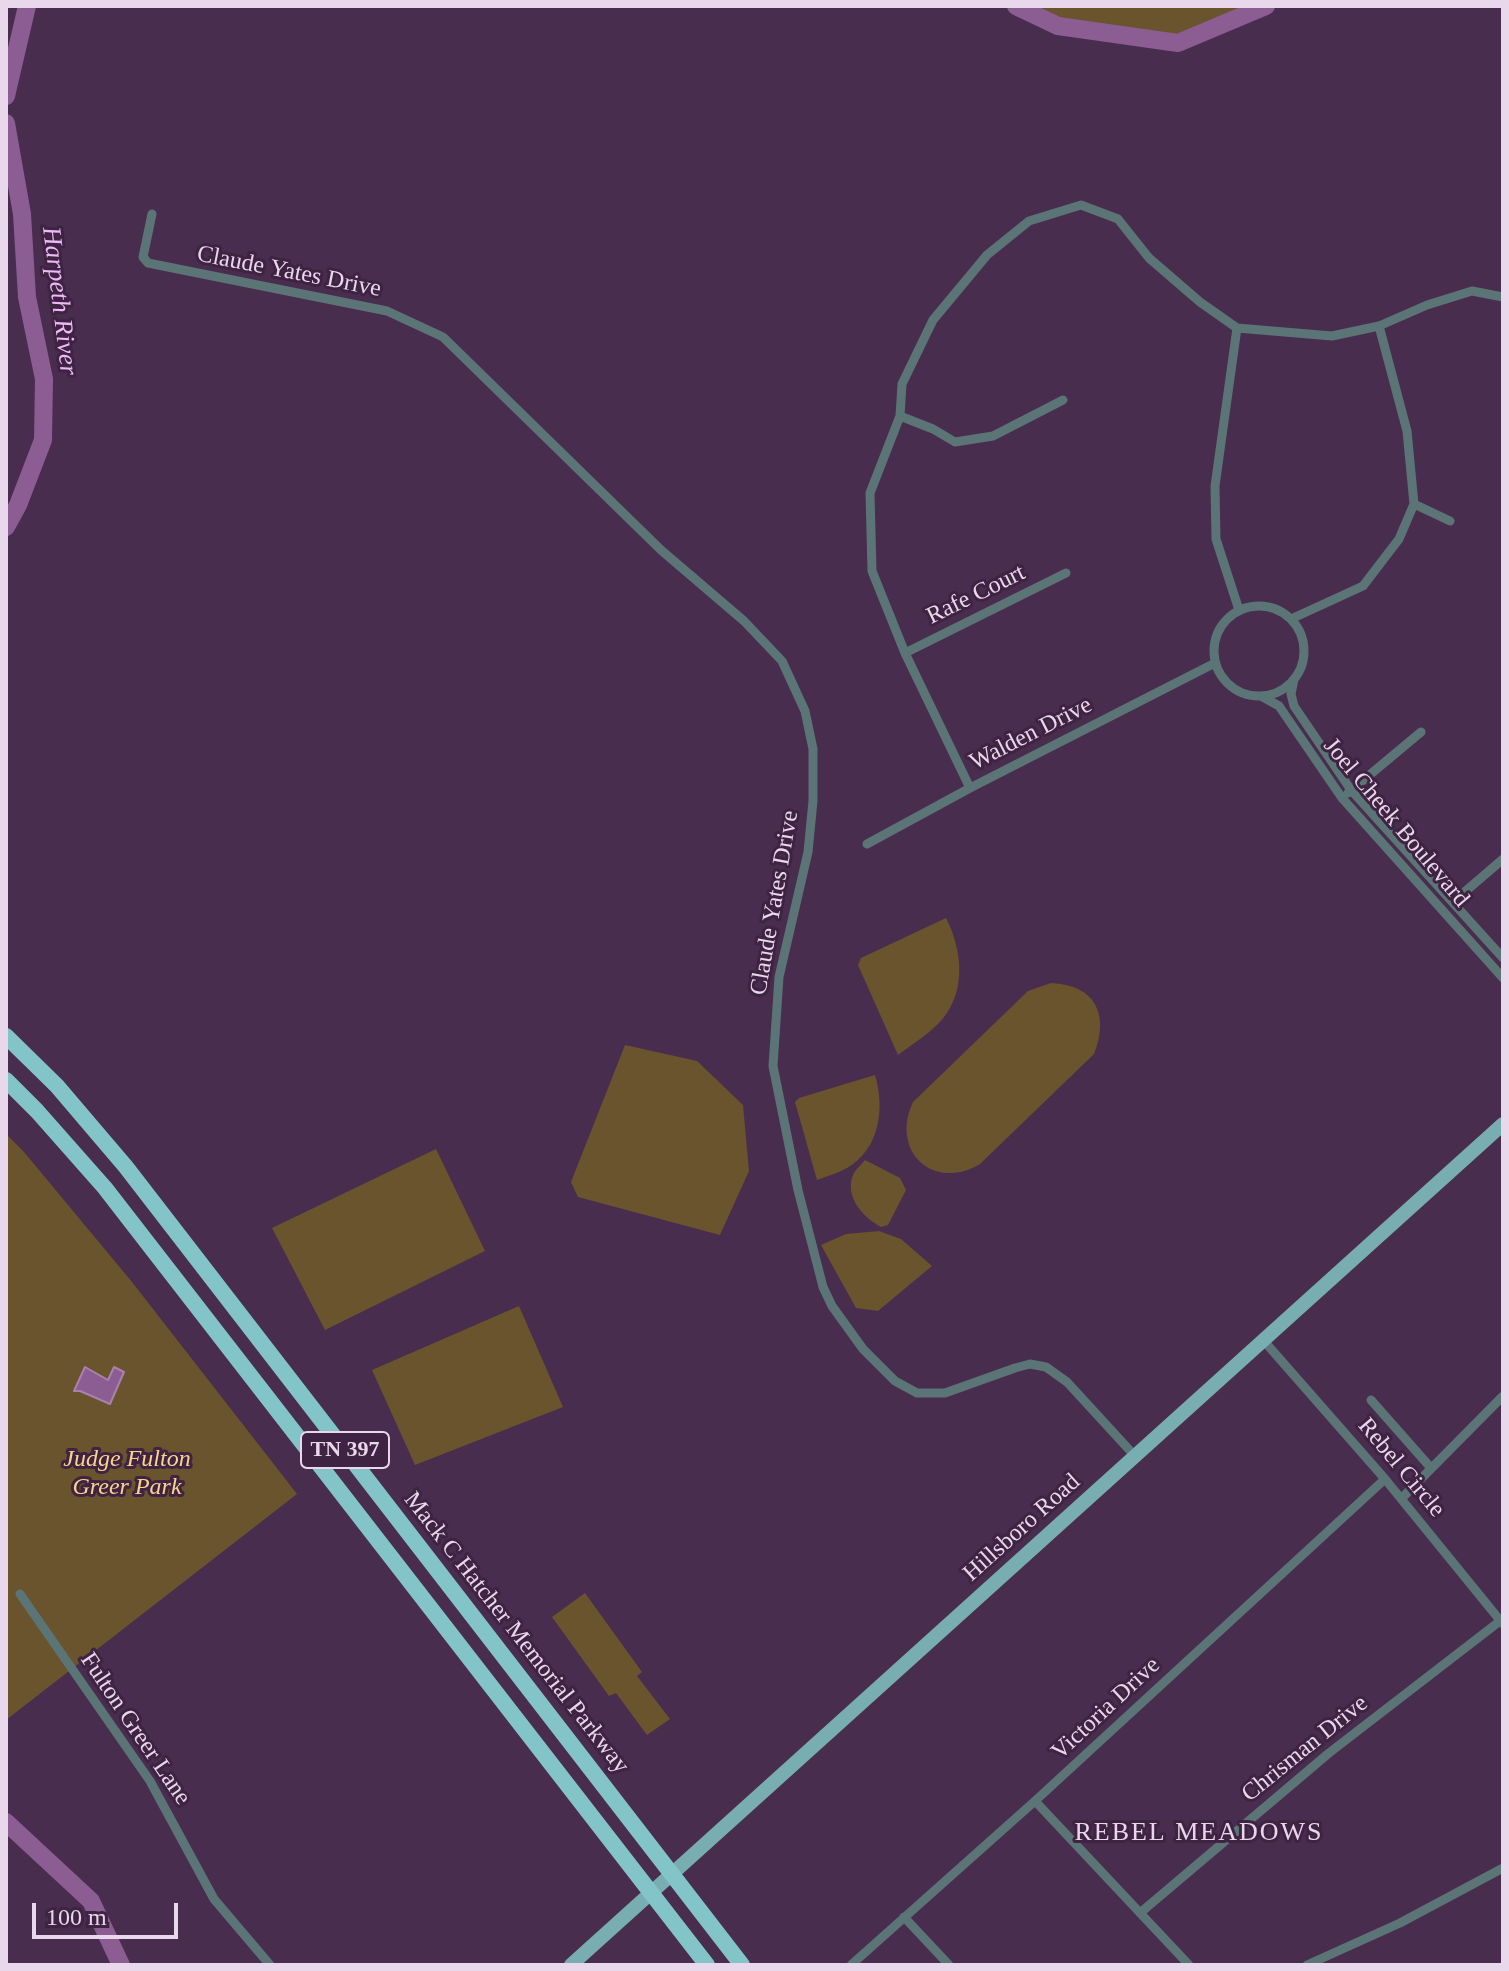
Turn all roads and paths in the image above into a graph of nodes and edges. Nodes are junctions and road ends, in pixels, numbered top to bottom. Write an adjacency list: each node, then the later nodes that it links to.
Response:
1 (152, 214): 31 (street, Claude Yates Drive)
2 (1503, 297): 3 (street)
3 (1379, 326): 4 (street); 7 (street)
4 (1237, 328): 6 (street); 10 (street)
5 (1063, 400): 6 (street)
6 (900, 416): 12 (street)
7 (1414, 504): 8 (street); 11 (street)
8 (1450, 521)
9 (1066, 573): 12 (street, Rafe Court)
10 (1239, 610): 11 (street); 13 (street)
11 (1291, 619): 14 (street)
12 (905, 653): 17 (street)
13 (1215, 663): 15 (street); 17 (street, Walden Drive)
14 (1294, 679): 15 (street); 18 (street, Joel Cheek Boulevard)
15 (1261, 696): 19 (street, Joel Cheek Boulevard)
16 (1421, 732): 18 (street)
17 (970, 788): 20 (street, Walden Drive)
18 (1351, 790): 19 (street); 22 (street, Joel Cheek Boulevard)
19 (1342, 798): 24 (street, Joel Cheek Boulevard)
20 (867, 844)
21 (1503, 859): 22 (street)
22 (1453, 902): 23 (street, Joel Cheek Boulevard)
23 (1503, 958)
24 (1503, 978)
25 (6, 1036): 39 (highway, Mack C Hatcher Memorial Parkway / TN 397)
26 (6, 1080): 40 (highway, TN 397)
27 (1503, 1124): 28 (main road, Hillsboro Road)
28 (1264, 1341): 31 (main road, Hillsboro Road); 33 (street, Rebel Circle)
29 (1503, 1396): 32 (street)
30 (1371, 1400): 32 (street)
31 (1134, 1455): 39 (main road, Hillsboro Road)
32 (1431, 1468): 34 (street)
33 (1385, 1479): 34 (street, Rebel Circle); 37 (street, Victoria Drive)
34 (1402, 1498): 36 (street, Rebel Circle)
35 (20, 1594): 43 (street, Fulton Greer Lane)
36 (1502, 1622): 41 (street, Chrisman Drive)
37 (1035, 1801): 41 (street); 42 (street, Victoria Drive)
38 (1503, 1868): 50 (street)
39 (672, 1874): 40 (main road, Hillsboro Road); 46 (highway, Mack C Hatcher Memorial Parkway / TN 397)
40 (650, 1894): 44 (main road, Hillsboro Road); 45 (highway, TN 397)
41 (1140, 1913): 49 (street)
42 (904, 1917): 47 (street, Victoria Drive); 48 (street)
43 (270, 1965)
44 (571, 1965)
45 (707, 1965)
46 (742, 1965)
47 (851, 1965)
48 (949, 1965)
49 (1189, 1965)
50 (1307, 1965)

